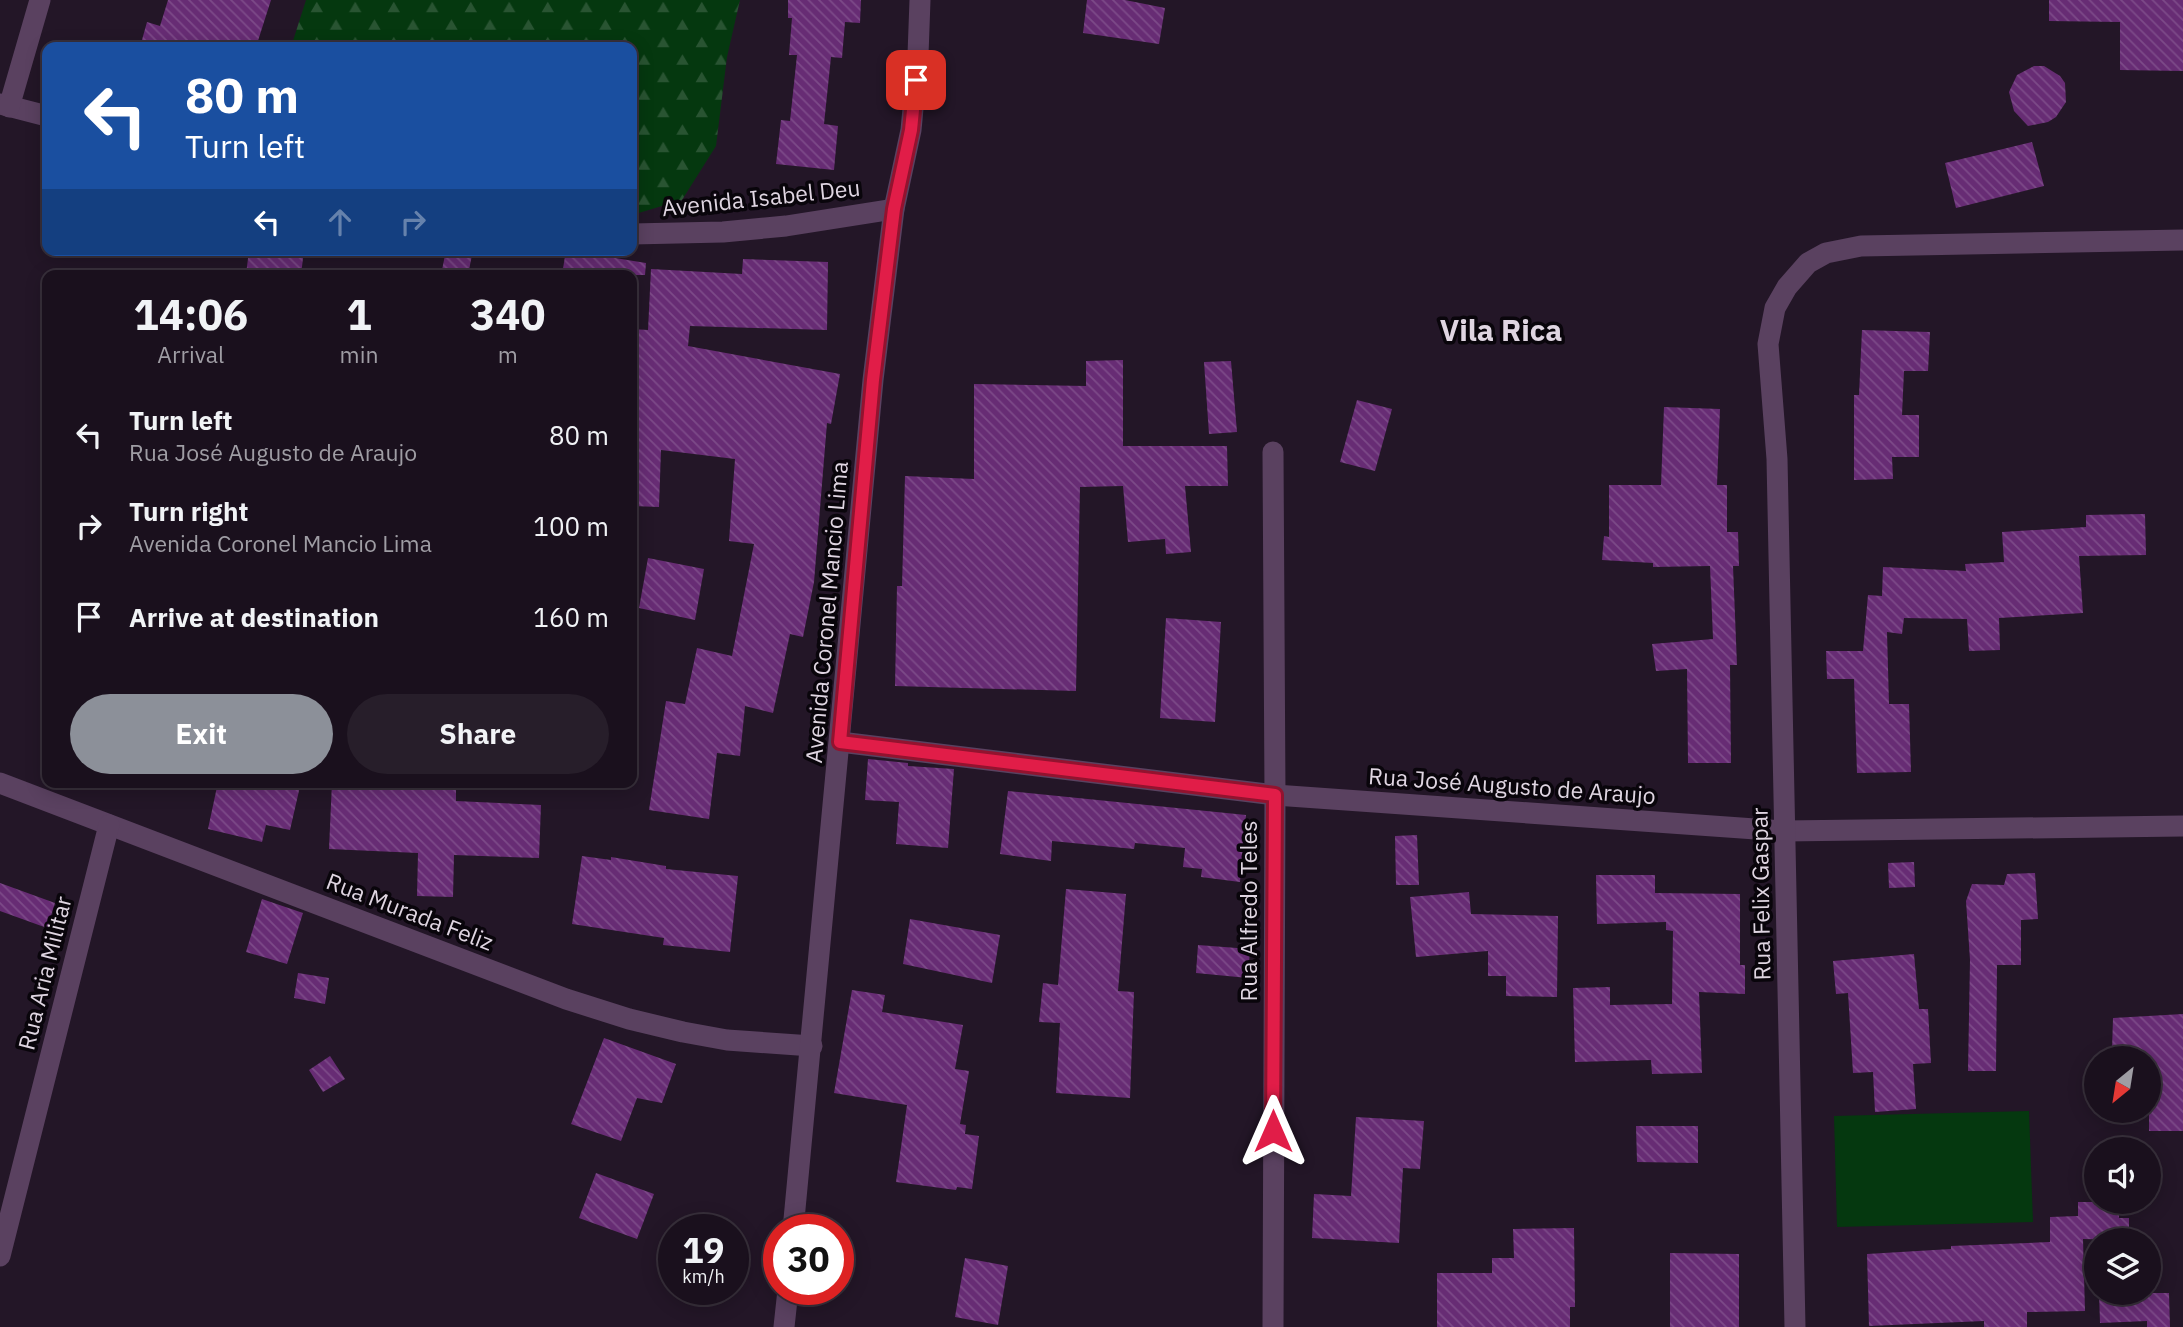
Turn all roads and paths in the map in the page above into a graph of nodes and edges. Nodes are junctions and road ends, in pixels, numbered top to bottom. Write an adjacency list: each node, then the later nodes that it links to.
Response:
1 (40, 0): 3 (street)
2 (920, 0): 5 (street, Avenida Coronel Mancio Lima)
3 (5, 105): 4 (street)
4 (42, 115)
5 (894, 209): 6 (street, Avenida Isabel Deu); 9 (street, Avenida Coronel Mancio Lima)
6 (637, 234)
7 (2183, 240): 14 (street, Rua Felix Gaspar)
8 (1273, 452): 11 (street, Rua Alfredo Teles)
9 (840, 742): 11 (street, Rua José Augusto de Araujo); 15 (street, Avenida Coronel Mancio Lima)
10 (0, 783): 12 (street, Rua Murada Feliz)
11 (1275, 795): 14 (street, Rua José Augusto de Araujo); 20 (street, Rua Alfredo Teles)
12 (109, 825): 15 (street, Rua Murada Feliz); 17 (street, Rua Aria Militar)
13 (2183, 826): 14 (street, Rua José Augusto de Araujo)
14 (1784, 831): 21 (street, Rua Felix Gaspar)
15 (812, 1046): 16 (street, Avenida Coronel Mancio Lima)
16 (795, 1214)
17 (0, 1256)
18 (786, 1305): 19 (street)
19 (784, 1327)
20 (1273, 1327)
21 (1795, 1327)

